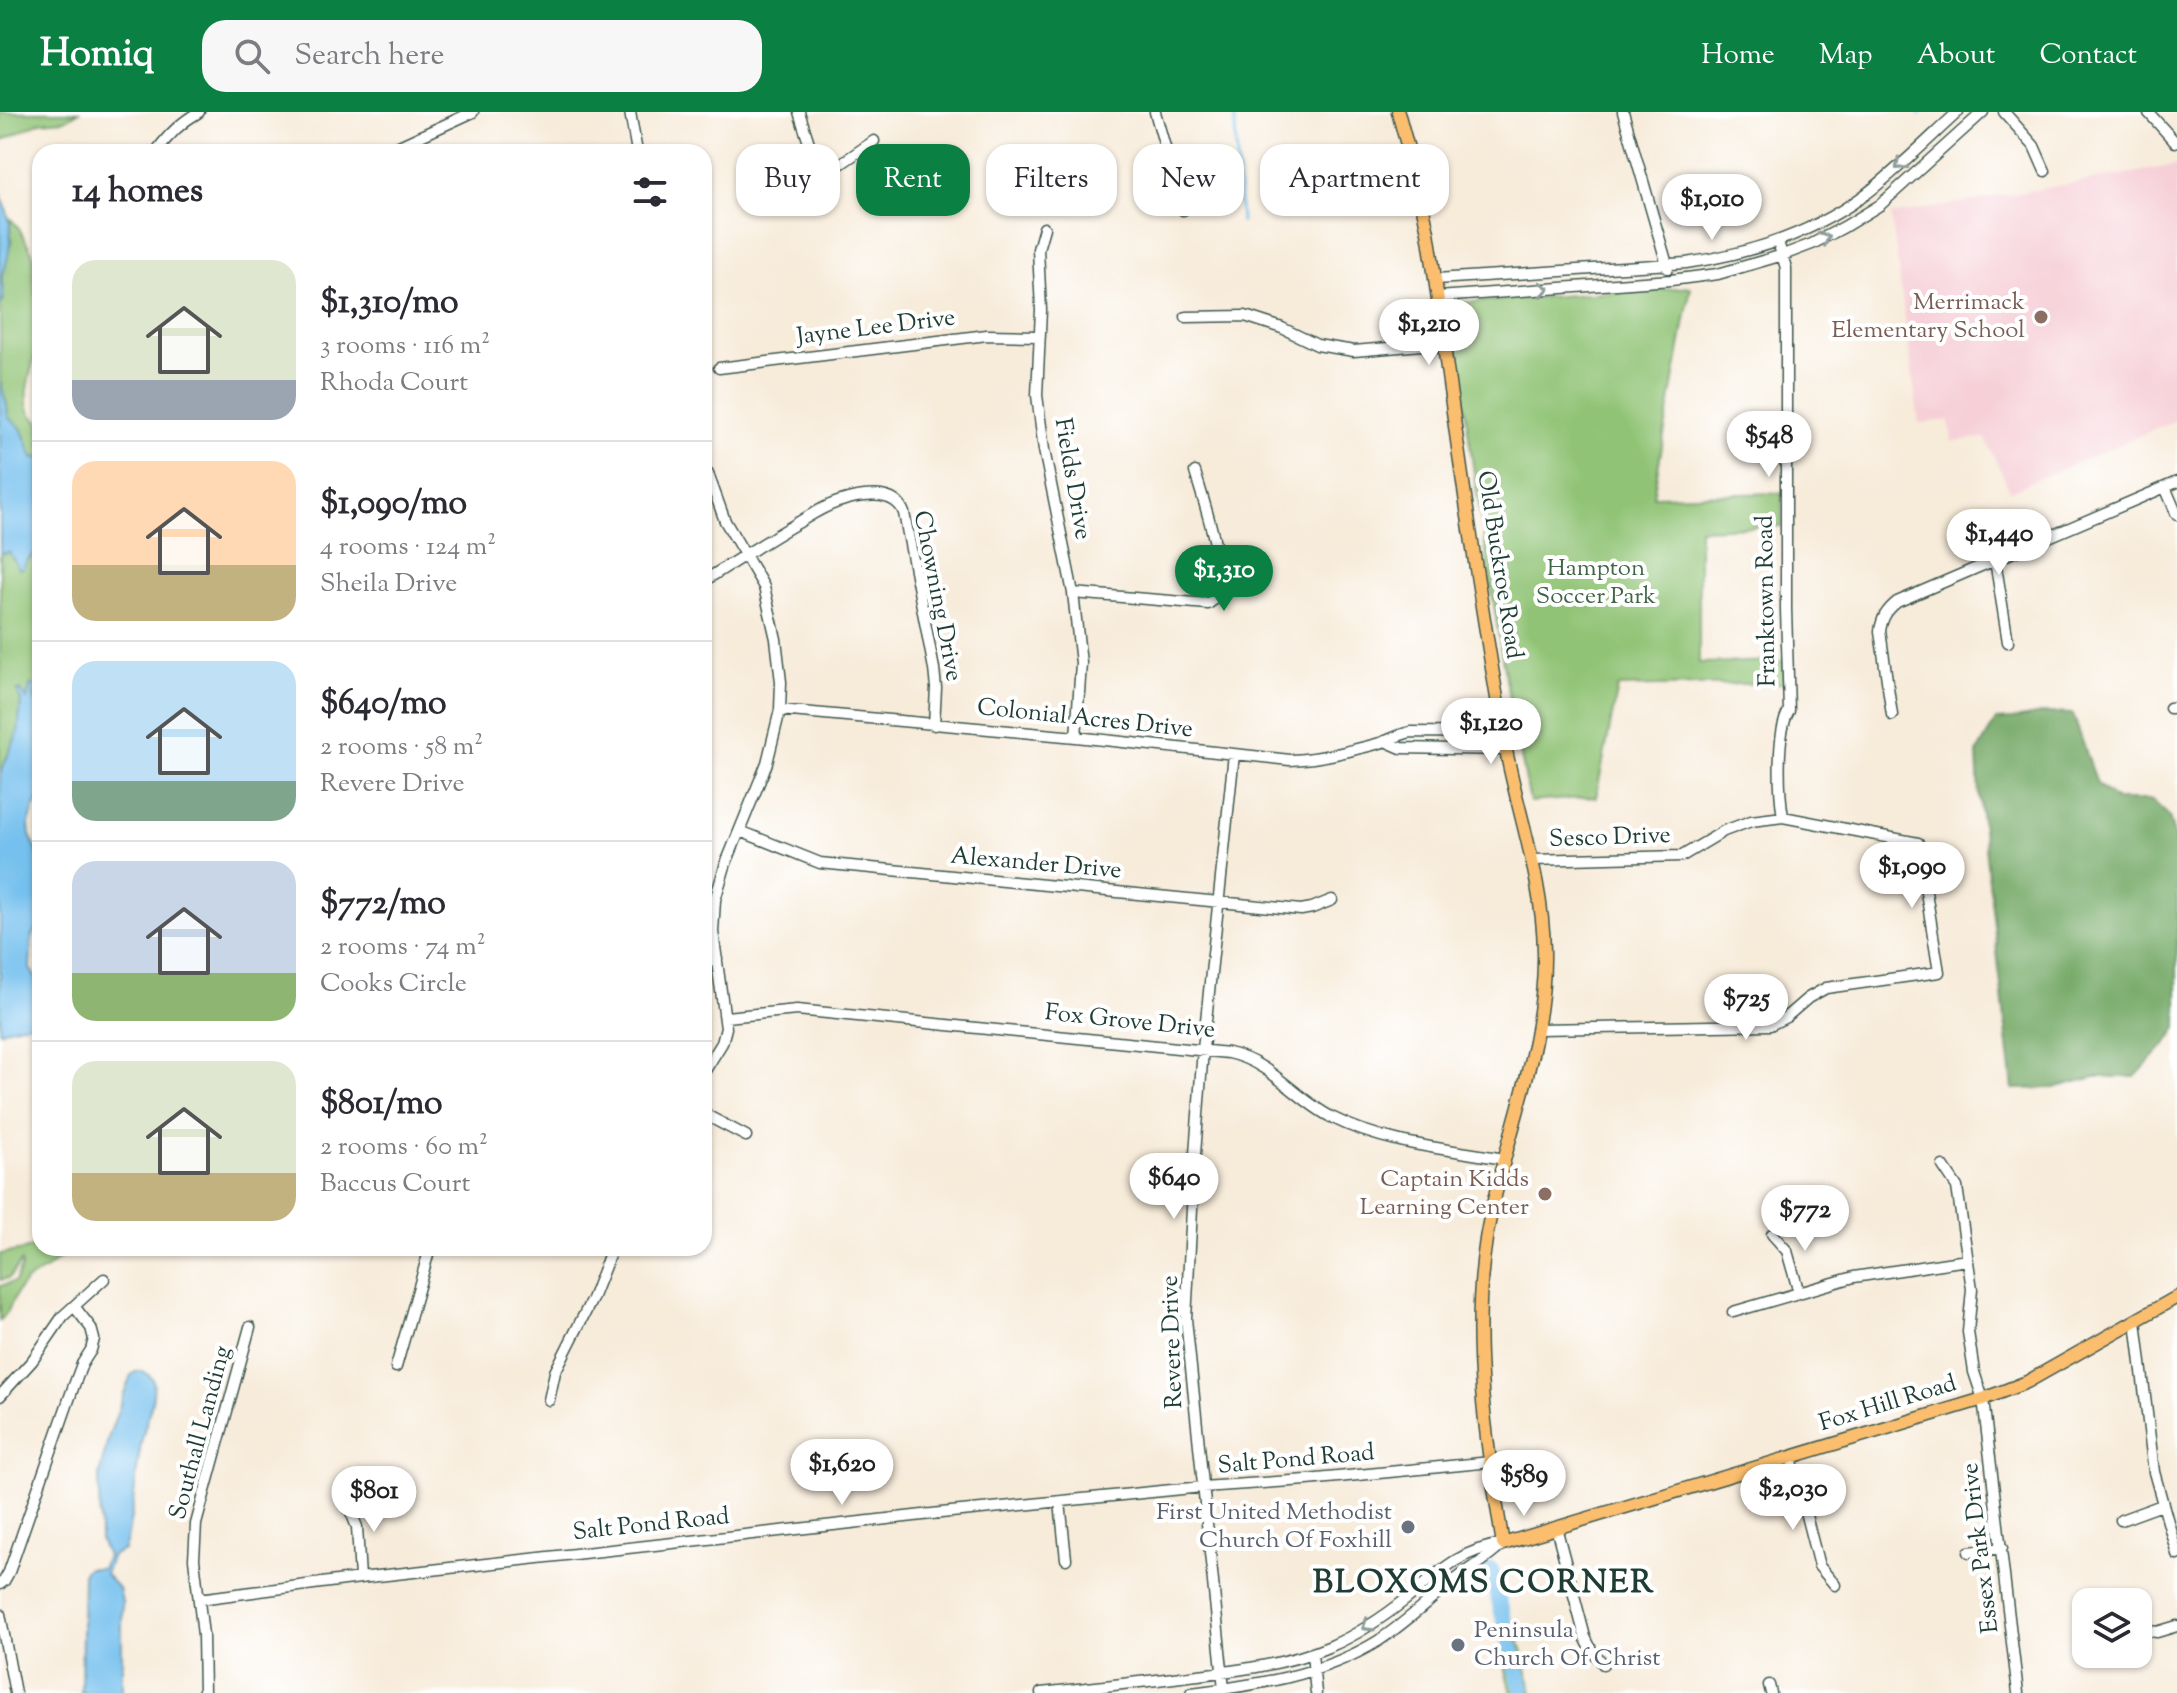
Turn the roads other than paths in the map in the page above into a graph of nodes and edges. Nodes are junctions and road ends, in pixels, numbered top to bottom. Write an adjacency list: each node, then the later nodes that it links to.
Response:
1 (199, 112): 14 (street)
2 (473, 112): 15 (street)
3 (630, 112): 16 (street)
4 (799, 112): 12 (street)
5 (1155, 112): 17 (street)
6 (1398, 112): 23 (main road, Old Buckroe Road)
7 (1623, 112): 22 (street)
8 (1958, 112): 20 (street, one-way to 20)
9 (1983, 112): 21 (street, one-way to 9)
10 (2004, 112): 18 (street)
11 (2148, 112): 13 (street)
12 (874, 141)
13 (2175, 142)
14 (161, 144)
15 (403, 144)
16 (636, 144)
17 (1164, 144)
18 (2045, 171)
19 (1044, 228): 27 (street, Fields Drive)
20 (1778, 242): 21 (street, Franktown Road); 22 (street)
21 (1783, 255): 24 (street); 48 (street, Franktown Road)
22 (1667, 265): 23 (street); 24 (street)
23 (1436, 279): 25 (main road, Old Buckroe Road)
24 (1671, 280): 25 (street, one-way to 24)
25 (1438, 297): 28 (main road, Old Buckroe Road)
26 (1186, 317): 28 (street)
27 (1040, 336): 29 (street, Jayne Lee Drive); 38 (street, Fields Drive)
28 (1444, 343): 43 (main road, Old Buckroe Road)
29 (719, 368)
30 (1195, 472): 38 (street)
31 (2177, 482): 33 (street)
32 (712, 485): 35 (street)
33 (2165, 487): 34 (street); 36 (street)
34 (2177, 515)
35 (746, 554): 37 (street, Chowning Drive); 40 (street); 42 (street, Chowning Drive)
36 (1995, 560): 39 (street); 41 (street)
37 (712, 576)
38 (1073, 593): 44 (street, Fields Drive)
39 (2008, 642)
40 (780, 710): 42 (street, Colonial Acres Drive); 49 (street)
41 (1892, 715)
42 (934, 725): 44 (street, Colonial Acres Drive)
43 (1503, 733): 45 (street, Colonial Acres Drive); 46 (main road, Old Buckroe Road)
44 (1076, 737): 47 (street, Colonial Acres Drive)
45 (1385, 741): 46 (street, Colonial Acres Drive); 47 (street, Colonial Acres Drive)
46 (1506, 750): 50 (main road, Old Buckroe Road)
47 (1234, 754): 52 (street, Revere Drive)
48 (1783, 817): 50 (street, Sesco Drive); 56 (street, Sesco Drive)
49 (740, 831): 52 (street, Alexander Drive); 53 (street)
50 (1532, 860): 56 (main road, Old Buckroe Road)
51 (1332, 900): 52 (street, Alexander Drive)
52 (1218, 901): 57 (street, Revere Drive)
53 (717, 959): 54 (street); 55 (street)
54 (712, 960)
55 (726, 1017): 57 (street, Fox Grove Drive); 58 (street)
56 (1538, 1029): 61 (main road, Old Buckroe Road)
57 (1203, 1049): 61 (street, Fox Grove Drive); 80 (street, Revere Drive)
58 (712, 1059)
59 (712, 1118): 60 (street)
60 (746, 1136)
61 (1505, 1159): 79 (main road, Old Buckroe Road)
62 (1943, 1166): 66 (street, Essex Park Drive)
63 (1772, 1234): 68 (street)
64 (428, 1256): 74 (street)
65 (609, 1256): 77 (street)
66 (1967, 1260): 68 (street); 76 (street, Essex Park Drive)
67 (104, 1279): 70 (street)
68 (1799, 1293): 71 (street)
69 (2177, 1297): 72 (main road, Fox Hill Road)
70 (74, 1306): 75 (street); 92 (street)
71 (1733, 1312)
72 (2136, 1321): 76 (main road, Fox Hill Road); 83 (street)
73 (250, 1327): 94 (street, Southall Landing)
74 (396, 1367)
75 (0, 1396)
76 (1983, 1399): 78 (main road, Fox Hill Road); 87 (street, Essex Park Drive)
77 (549, 1400)
78 (1791, 1457): 85 (main road, Fox Hill Road); 93 (street)
79 (1491, 1462): 80 (street, Salt Pond Road); 86 (main road, Old Buckroe Road)
80 (1202, 1487): 82 (street, Salt Pond Road); 102 (street, Revere Drive)
81 (346, 1500): 91 (street)
82 (1060, 1502): 90 (street); 91 (street, Salt Pond Road)
83 (2162, 1505): 84 (street); 89 (street)
84 (2121, 1520)
85 (1556, 1527): 86 (main road, Fox Hill Road); 100 (street)
86 (1503, 1544): 99 (street, one-way to 99); 101 (street)
87 (2002, 1548): 88 (street); 109 (street, Essex Park Drive)
88 (1969, 1552)
89 (2177, 1554)
90 (1066, 1559)
91 (360, 1578): 94 (street, Salt Pond Road)
92 (0, 1584)
93 (1835, 1585)
94 (199, 1599): 105 (street, Southall Landing)
95 (0, 1614): 98 (street)
96 (2177, 1626): 97 (street)
97 (2152, 1631)
98 (3, 1648): 104 (street)
99 (1312, 1654): 101 (street); 102 (street)
100 (1603, 1664)
101 (1314, 1670): 103 (street); 108 (street)
102 (1222, 1673): 103 (street, Revere Drive); 106 (street)
103 (1224, 1689): 107 (street)
104 (15, 1693)
105 (204, 1693)
106 (1041, 1693)
107 (1191, 1693)
108 (1316, 1693)
109 (2018, 1693)

